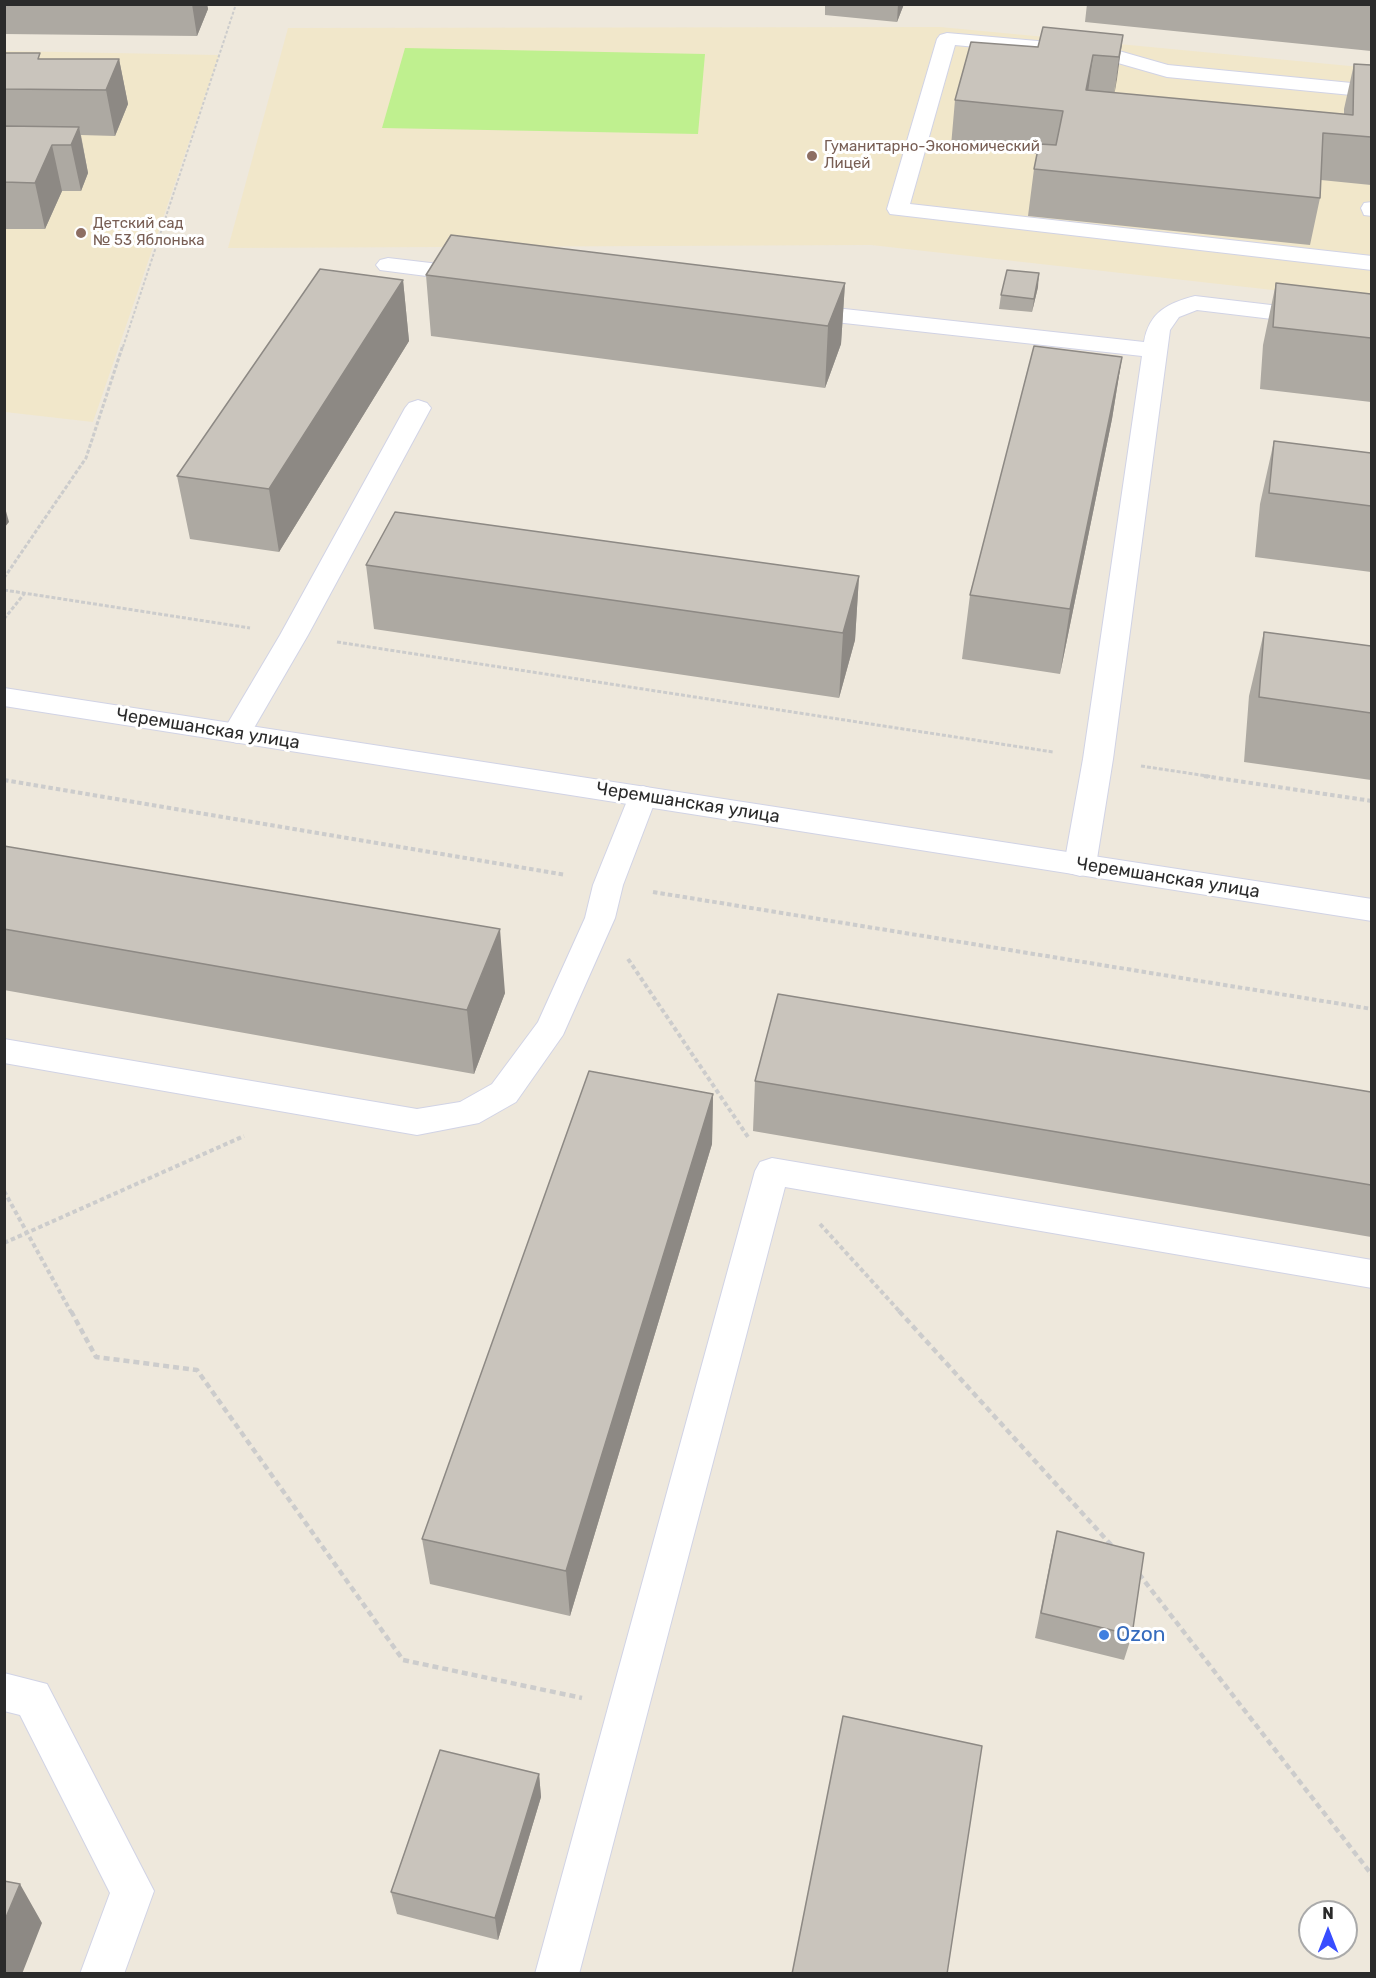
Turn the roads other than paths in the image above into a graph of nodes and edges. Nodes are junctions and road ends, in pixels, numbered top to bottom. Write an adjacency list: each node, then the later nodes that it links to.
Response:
1 (1371, 91): 2 (lane)
2 (1371, 263)
3 (388, 265): 4 (street)
4 (495, 277)
5 (778, 308): 7 (street)
6 (1371, 324): 7 (street)
7 (1155, 350): 12 (street)
8 (418, 408): 10 (street)
9 (4, 697): 10 (street, Черемшанская улица)
10 (237, 733): 11 (street, Черемшанская улица)
11 (643, 796): 12 (street, Черемшанская улица); 14 (lane)
12 (1080, 864): 13 (street, Черемшанская улица)
13 (1371, 910)
14 (4, 1051)
15 (1371, 1274): 18 (lane)
16 (4, 1692): 17 (lane)
17 (102, 1974)
18 (557, 1974)

